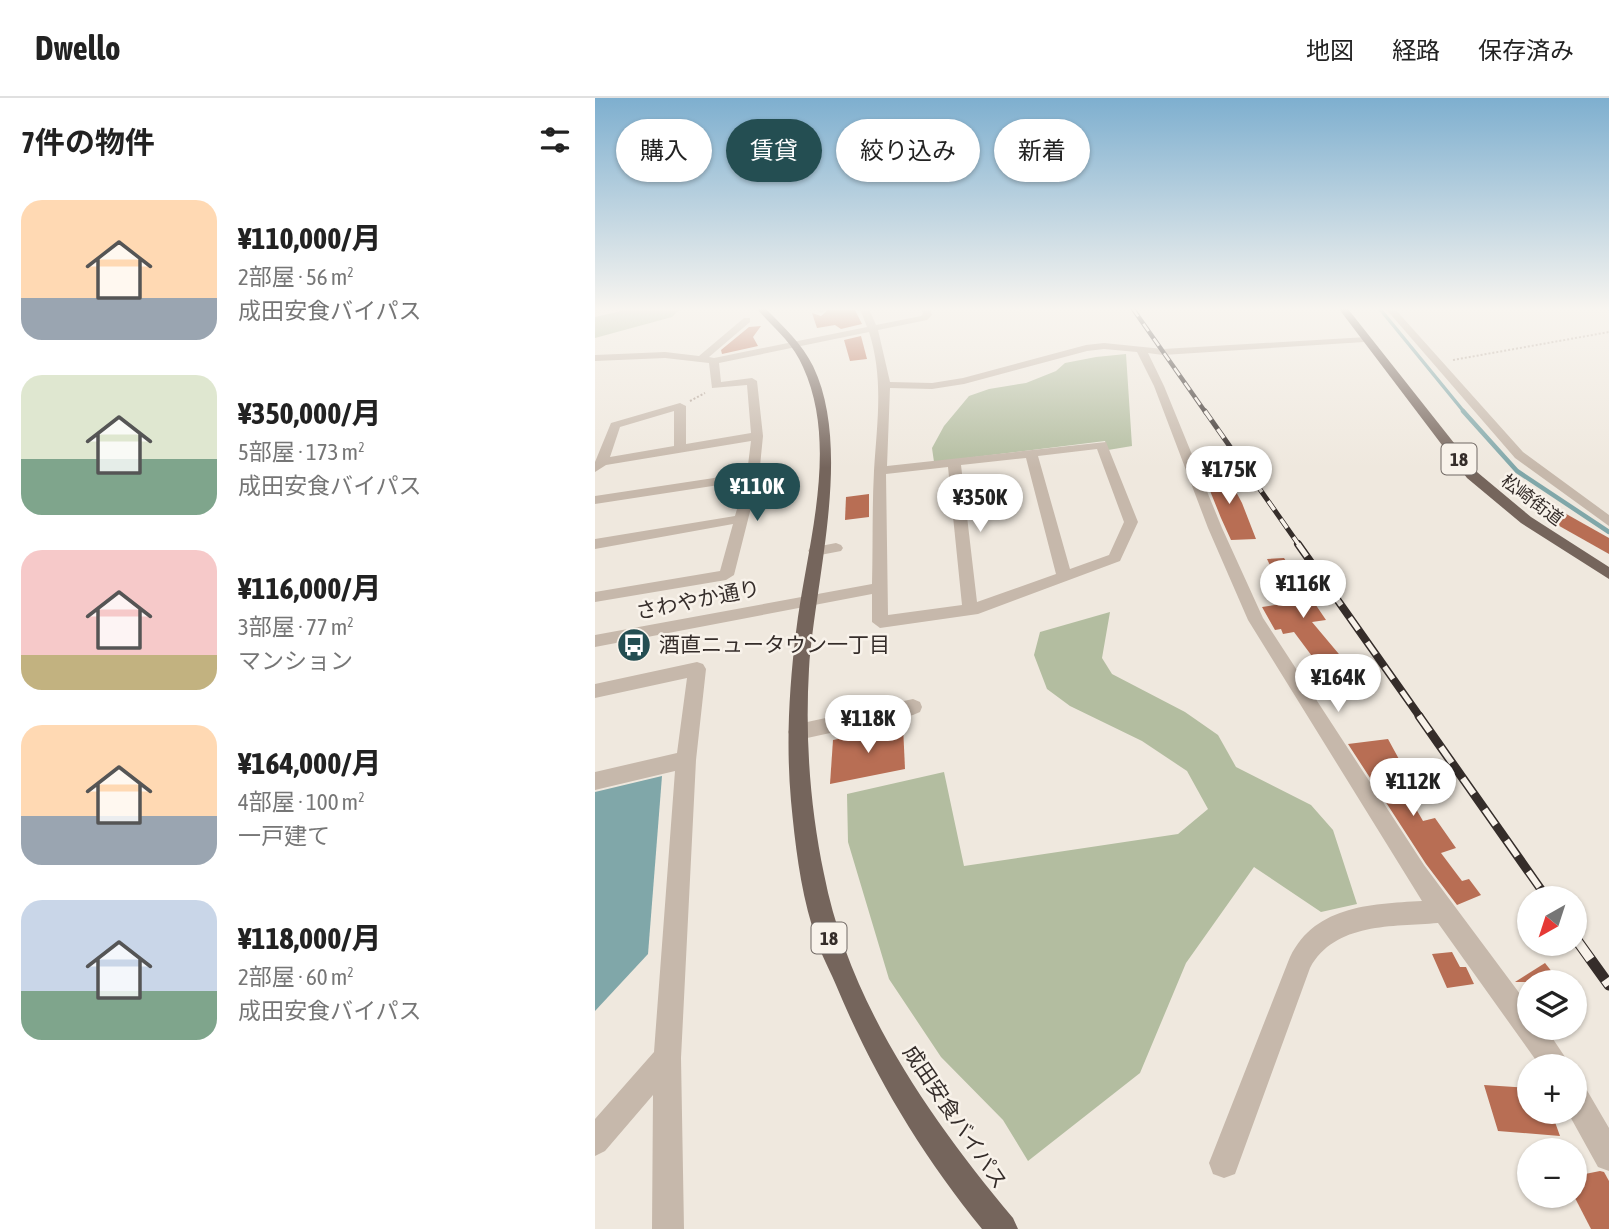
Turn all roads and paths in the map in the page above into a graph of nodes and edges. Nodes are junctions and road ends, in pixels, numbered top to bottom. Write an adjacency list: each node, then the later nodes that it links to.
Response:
1 (709, 362): 10 (street)
2 (806, 362): 24 (main road, 成田安食バイパス / 18)
3 (883, 362): 9 (street)
4 (1035, 362): 9 (street)
5 (1147, 362): 37 (street)
6 (1382, 362): 25 (main road, 松崎街道 / 18)
7 (1442, 362): 8 (path)
8 (1437, 363): 21 (street)
9 (886, 385): 17 (street)
10 (716, 386): 11 (path); 12 (street)
11 (680, 406): 13 (street); 16 (street)
12 (757, 436): 13 (street); 18 (street)
13 (680, 449): 16 (street)
14 (1031, 453): 15 (street); 26 (street); 26 (street)
15 (954, 463): 17 (street); 30 (street)
16 (599, 465)
17 (880, 471): 27 (street)
18 (753, 475): 19 (street); 20 (street)
19 (595, 500)
20 (740, 519): 22 (street); 28 (street)
21 (1609, 522)
22 (595, 544)
23 (836, 548): 24 (street)
24 (815, 551): 29 (main road, 成田安食バイパス / 18)
25 (1607, 570)
26 (1064, 576): 30 (street)
27 (878, 588): 29 (street, さわやか通り); 30 (street)
28 (595, 597)
29 (808, 600): 31 (street, さわやか通り); 34 (main road, 成田安食バイパス / 18)
30 (970, 609)
31 (595, 641)
32 (595, 691): 35 (street)
33 (913, 707): 34 (street)
34 (798, 732): 45 (main road, 成田安食バイパス / 18)
35 (686, 760): 36 (street); 39 (street)
36 (595, 781)
37 (1444, 911): 38 (street); 43 (street)
38 (1548, 1054)
39 (667, 1058): 41 (street); 44 (street)
40 (1587, 1118): 42 (street)
41 (595, 1142)
42 (1609, 1156)
43 (1224, 1163)
44 (668, 1229)
45 (1002, 1229)

